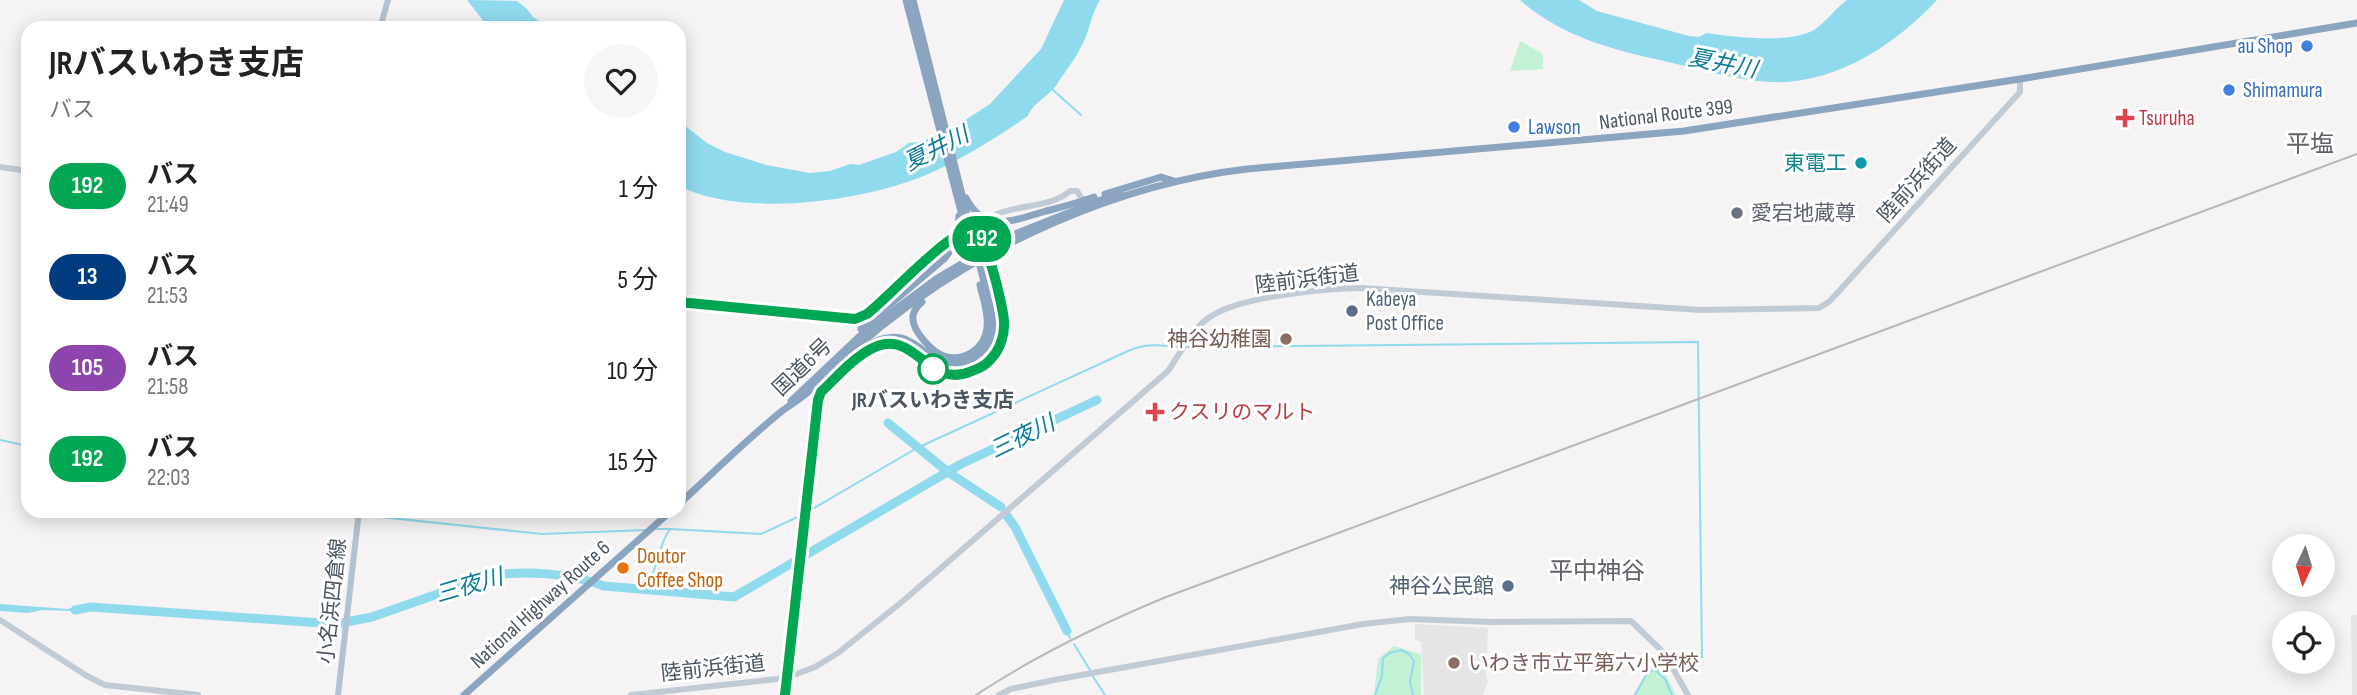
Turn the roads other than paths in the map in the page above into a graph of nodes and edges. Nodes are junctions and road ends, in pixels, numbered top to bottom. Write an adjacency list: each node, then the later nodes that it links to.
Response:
1 (388, 0): 4 (main road)
2 (906, 0): 10 (highway)
3 (913, 0): 10 (highway)
4 (382, 21)
5 (2357, 23): 6 (highway, National Route 399)
6 (2020, 79): 9 (highway, National Route 399); 23 (street, 陸前浜街道)
7 (0, 167): 8 (street)
8 (21, 170)
9 (1177, 181): 11 (highway); 13 (highway, National Route 399)
10 (958, 189): 11 (highway); 15 (highway); 17 (highway)
11 (1081, 199): 12 (street)
12 (976, 231): 13 (street); 16 (street)
13 (987, 252): 14 (highway, 国道6号); 17 (highway, 国道6号); 23 (street)
14 (970, 266): 15 (highway); 18 (highway, 国道6号)
15 (979, 273): 18 (highway)
16 (686, 303)
17 (820, 373): 18 (highway, 国道6号)
18 (781, 412): 19 (highway)
19 (686, 498)
20 (358, 518): 25 (main road, 小名浜四倉線)
21 (663, 518): 26 (highway, National Highway Route 6)
22 (0, 620): 24 (street)
23 (786, 678): 27 (street, 陸前浜街道); 28 (street)
24 (198, 695)
25 (338, 695)
26 (464, 695)
27 (631, 695)
28 (785, 695)
29 (999, 695): 30 (street)
30 (1688, 695)

